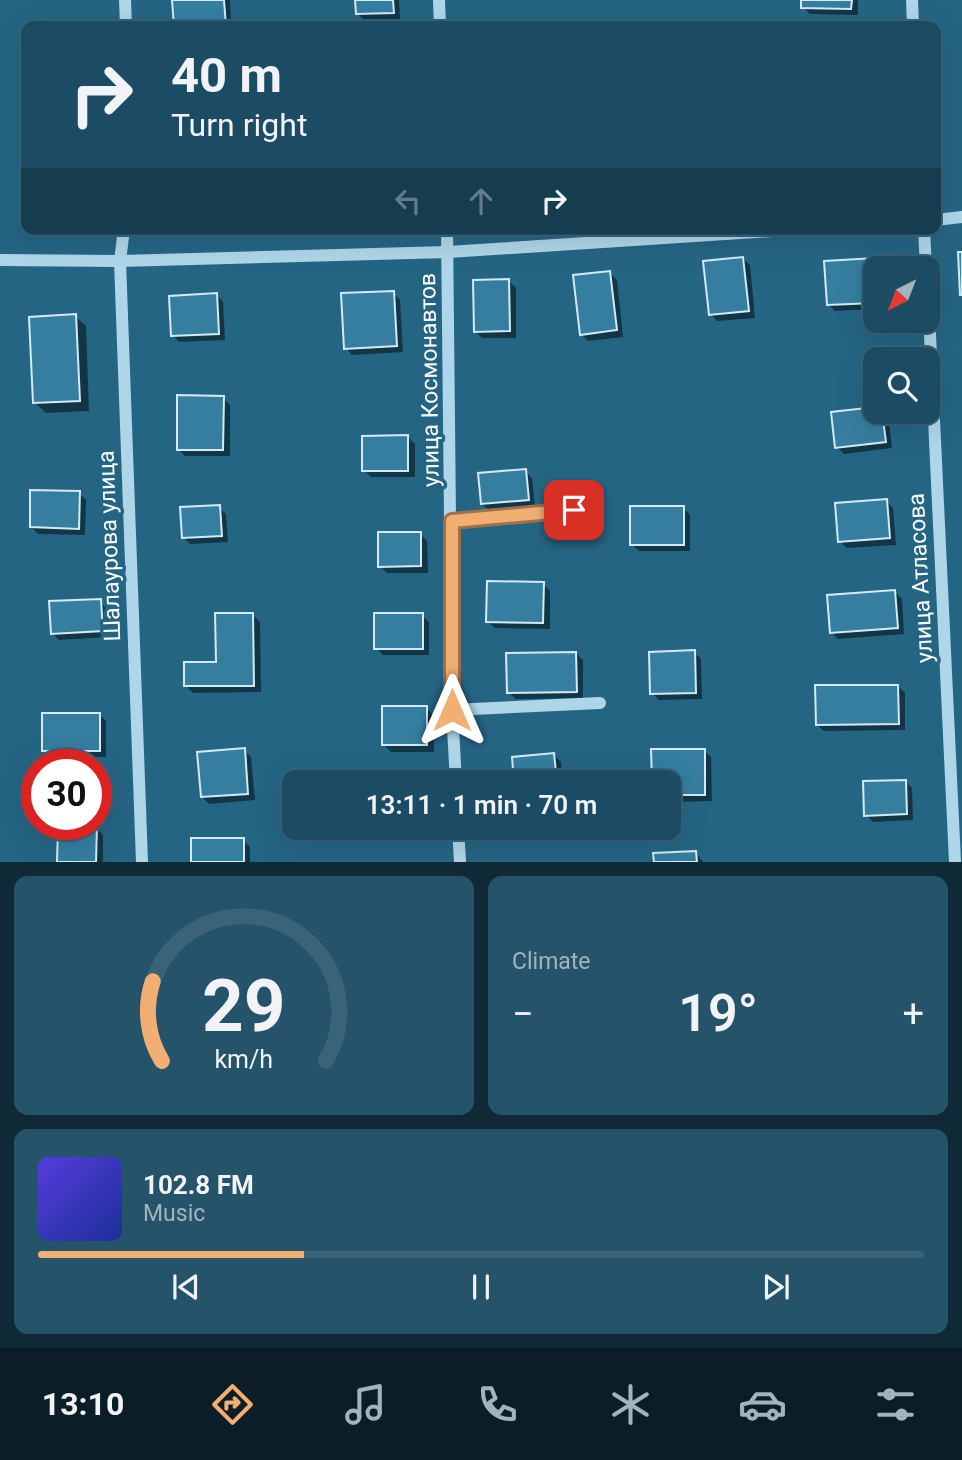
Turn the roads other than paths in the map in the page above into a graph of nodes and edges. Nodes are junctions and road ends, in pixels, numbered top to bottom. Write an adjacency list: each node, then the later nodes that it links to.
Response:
1 (125, 0): 4 (street)
2 (439, 0): 5 (street)
3 (912, 0): 6 (street)
4 (126, 21)
5 (440, 21)
6 (913, 21)
7 (962, 217): 8 (street)
8 (941, 219)
9 (123, 235): 16 (street, Шалаурова улица)
10 (447, 235): 13 (street, улица Космонавтов)
11 (710, 235): 13 (street)
12 (925, 235): 14 (street)
13 (448, 252): 16 (street); 19 (street, улица Космонавтов)
14 (926, 256)
15 (0, 260): 16 (street)
16 (120, 261): 24 (street, Шалаурова улица)
17 (930, 333): 26 (street, улица Атласова)
18 (574, 510): 19 (street)
19 (452, 521): 21 (street, улица Космонавтов)
20 (600, 703): 21 (street)
21 (452, 710): 22 (street, улица Космонавтов)
22 (455, 770)
23 (459, 840): 25 (street)
24 (142, 862)
25 (460, 862)
26 (955, 862)

